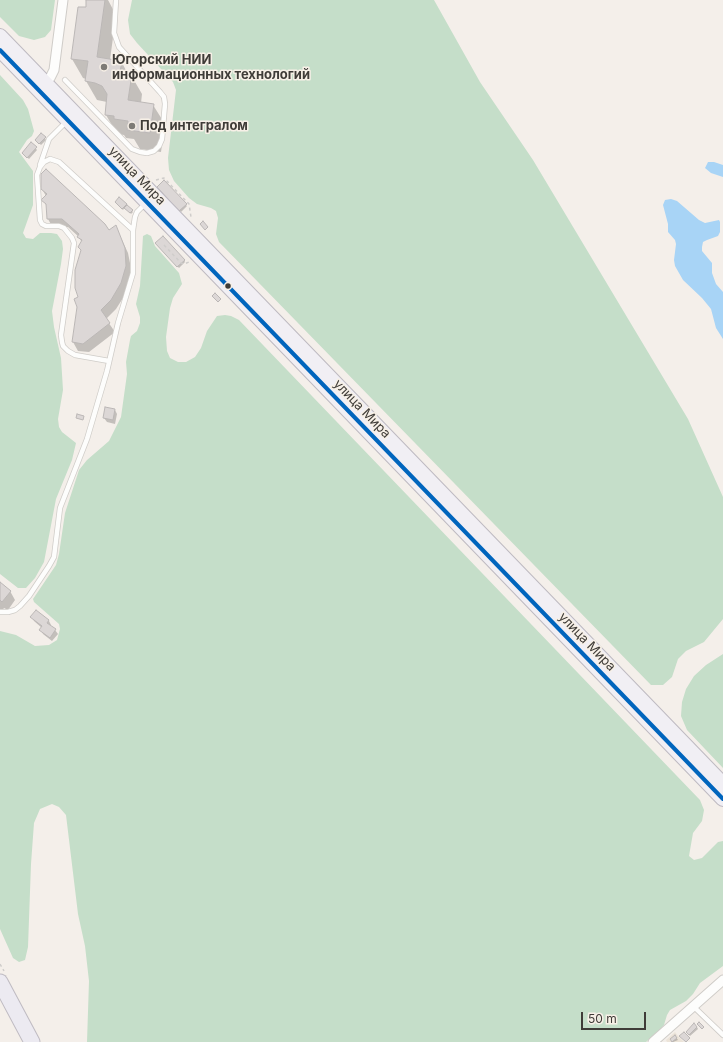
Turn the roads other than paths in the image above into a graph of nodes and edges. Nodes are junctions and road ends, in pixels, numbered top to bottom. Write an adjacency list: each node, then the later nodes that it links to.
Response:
1 (63, 0): 6 (street)
2 (116, 0): 5 (lane)
3 (0, 36): 6 (main road, улица Мира)
4 (0, 50): 6 (main road, улица Мира)
5 (65, 80)
6 (41, 86): 7 (main road, улица Мира); 9 (main road, улица Мира)
7 (68, 120): 8 (lane); 9 (main road, улица Мира)
8 (40, 167): 10 (lane); 11 (lane)
9 (151, 198): 10 (lane); 13 (main road, улица Мира); 14 (main road, улица Мира)
10 (133, 230): 11 (lane)
11 (109, 361): 12 (lane)
12 (0, 612)
13 (723, 784)
14 (723, 799)
15 (723, 980): 17 (street)
16 (0, 982): 20 (highway)
17 (694, 1006): 18 (lane); 19 (street)
18 (723, 1035)
19 (656, 1041)
20 (32, 1042)

